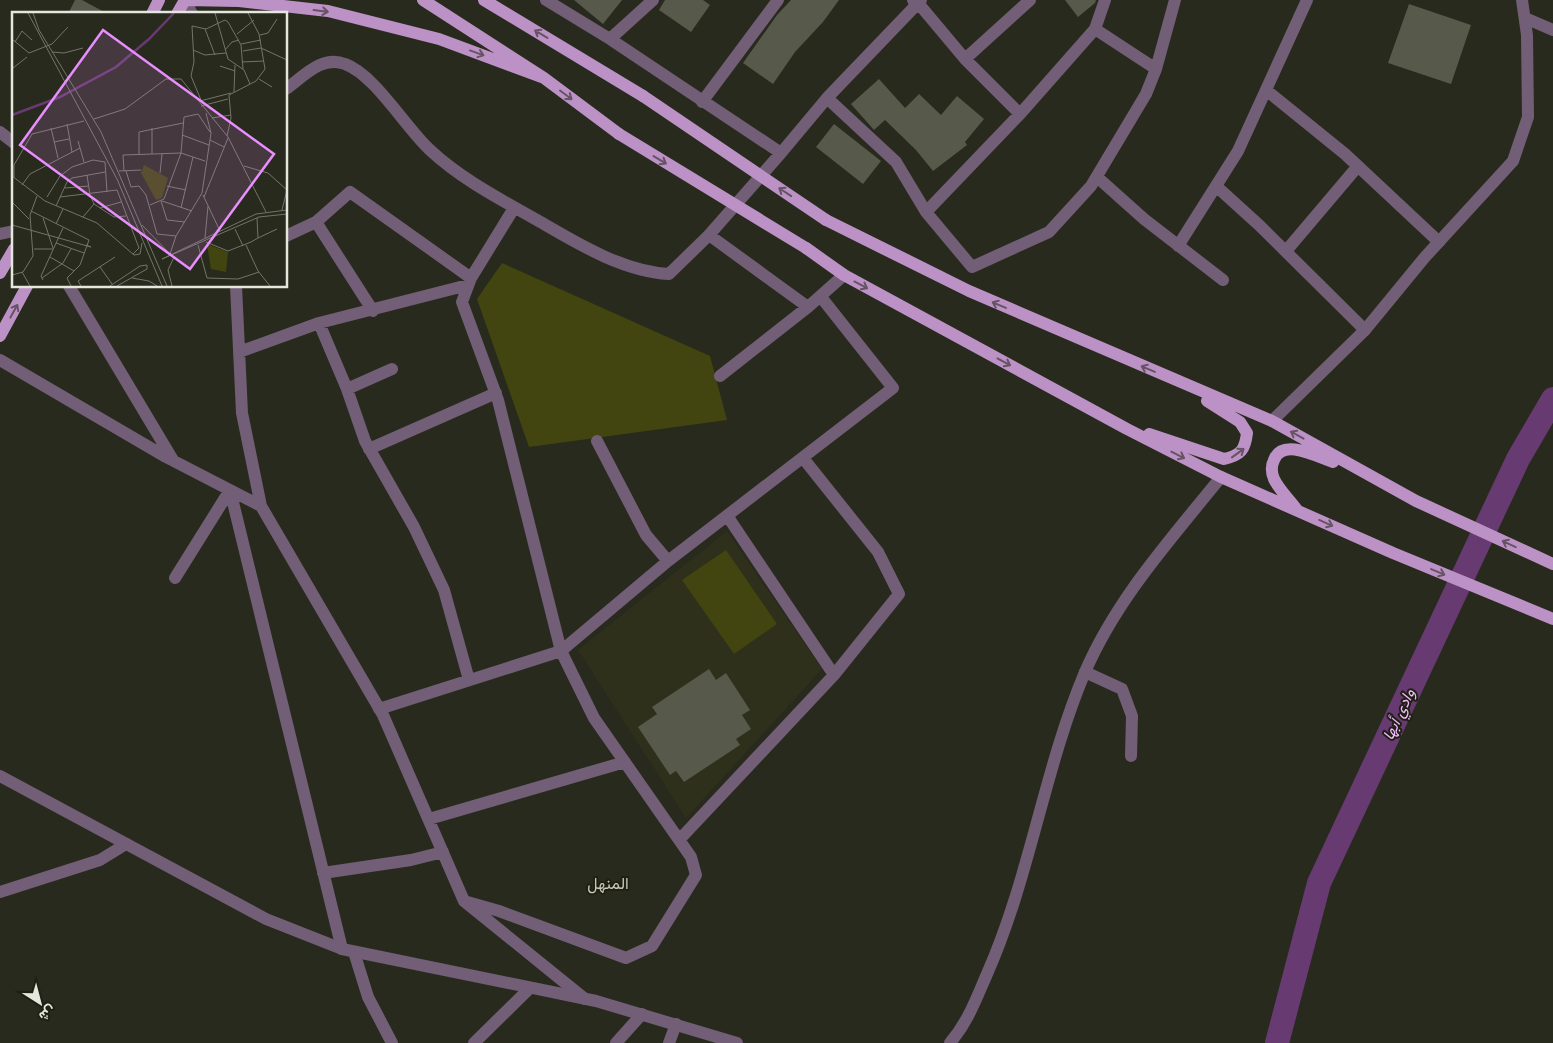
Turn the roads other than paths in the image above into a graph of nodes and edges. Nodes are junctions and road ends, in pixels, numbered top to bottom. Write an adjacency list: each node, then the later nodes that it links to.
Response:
1 (159, 0): 14 (main road)
2 (185, 0): 15 (main road); 16 (street); 23 (main road, one-way to 23)
3 (423, 0): 23 (main road)
4 (484, 0): 61 (main road, one-way to 4, bridge)
5 (546, 0): 20 (street)
6 (653, 0): 20 (street)
7 (778, 0): 27 (street)
8 (1030, 0): 21 (street)
9 (1105, 0): 18 (street)
10 (1175, 0): 22 (street)
11 (1307, 0): 25 (street)
12 (1522, 0): 17 (street)
13 (917, 1): 21 (street); 26 (street)
14 (151, 12)
15 (178, 12)
16 (191, 12)
17 (1525, 18): 19 (street); 40 (street)
18 (1095, 29): 22 (street); 28 (street)
19 (1553, 30)
20 (610, 39): 27 (street)
21 (965, 59): 28 (street)
22 (1156, 68): 33 (street)
23 (544, 78): 45 (main road, one-way to 45, bridge)
24 (288, 88): 35 (street)
25 (1266, 90): 32 (street); 34 (street)
26 (827, 98): 31 (street); 36 (street)
27 (702, 102): 31 (street)
28 (1020, 114): 36 (street)
29 (0, 132): 30 (street)
30 (12, 141)
31 (781, 153): 38 (street)
32 (1358, 166): 40 (street); 42 (street)
33 (1097, 177): 36 (street); 41 (street)
34 (1216, 186): 41 (street); 42 (street)
35 (514, 208): 38 (street); 47 (street)
36 (926, 212)
37 (316, 222): 39 (street); 47 (street); 53 (street)
38 (709, 234): 52 (street)
39 (288, 235)
40 (1439, 242): 55 (street)
41 (1178, 246): 46 (street)
42 (1286, 251): 55 (street)
43 (12, 253): 44 (main road)
44 (0, 274)
45 (844, 276): 51 (street); 65 (main road, one-way to 65)
46 (1223, 280)
47 (470, 282): 53 (street); 63 (street)
48 (26, 288): 56 (main road, one-way to 48)
49 (70, 288): 69 (street)
50 (236, 288): 57 (street)
51 (821, 297): 52 (street); 68 (street)
52 (808, 307): 60 (street)
53 (373, 311): 54 (street)
54 (319, 323): 57 (street); 62 (street)
55 (1365, 330): 64 (street)
56 (0, 336)
57 (238, 352): 73 (street)
58 (0, 360): 69 (street)
59 (392, 370): 62 (street)
60 (720, 376)
61 (1180, 383): 64 (main road); 65 (main road, one-way to 61)
62 (347, 389): 67 (street)
63 (496, 393): 67 (street); 80 (street)
64 (1272, 421): 70 (main road, one-way to 64)
65 (1127, 429): 71 (main road, one-way to 71)
66 (597, 441): 76 (street)
67 (369, 449): 83 (street)
68 (803, 458): 75 (street); 82 (street)
69 (174, 461): 72 (street)
70 (1368, 474): 74 (main road); 77 (main road, one-way to 70)
71 (1221, 477): 74 (main road); 81 (street)
72 (230, 490): 73 (street); 78 (street); 92 (street)
73 (261, 506): 84 (street)
74 (1298, 511): 79 (main road, one-way to 79)
75 (728, 517): 76 (street); 82 (street)
76 (668, 561): 80 (street)
77 (1553, 564)
78 (175, 578)
79 (1553, 619)
80 (560, 651): 83 (street); 86 (street)
81 (1085, 672): 85 (street); 105 (street)
82 (834, 675): 89 (street)
83 (469, 680): 84 (street)
84 (379, 709): 88 (street)
85 (1131, 756)
86 (625, 762): 88 (street); 89 (street)
87 (0, 776): 90 (street)
88 (429, 820): 91 (street)
89 (680, 839): 94 (street)
90 (126, 844): 93 (street); 95 (street)
91 (443, 852): 92 (street); 94 (street)
92 (324, 872): 95 (street)
93 (0, 892)
94 (464, 900): 97 (street)
95 (348, 951): 96 (street); 100 (street)
96 (530, 988): 97 (street); 101 (street)
97 (585, 999): 98 (street)
98 (642, 1014): 99 (street); 102 (street)
99 (676, 1024): 103 (street); 104 (street)
100 (392, 1043)
101 (474, 1043)
102 (616, 1043)
103 (669, 1043)
104 (737, 1043)
105 (950, 1043)

